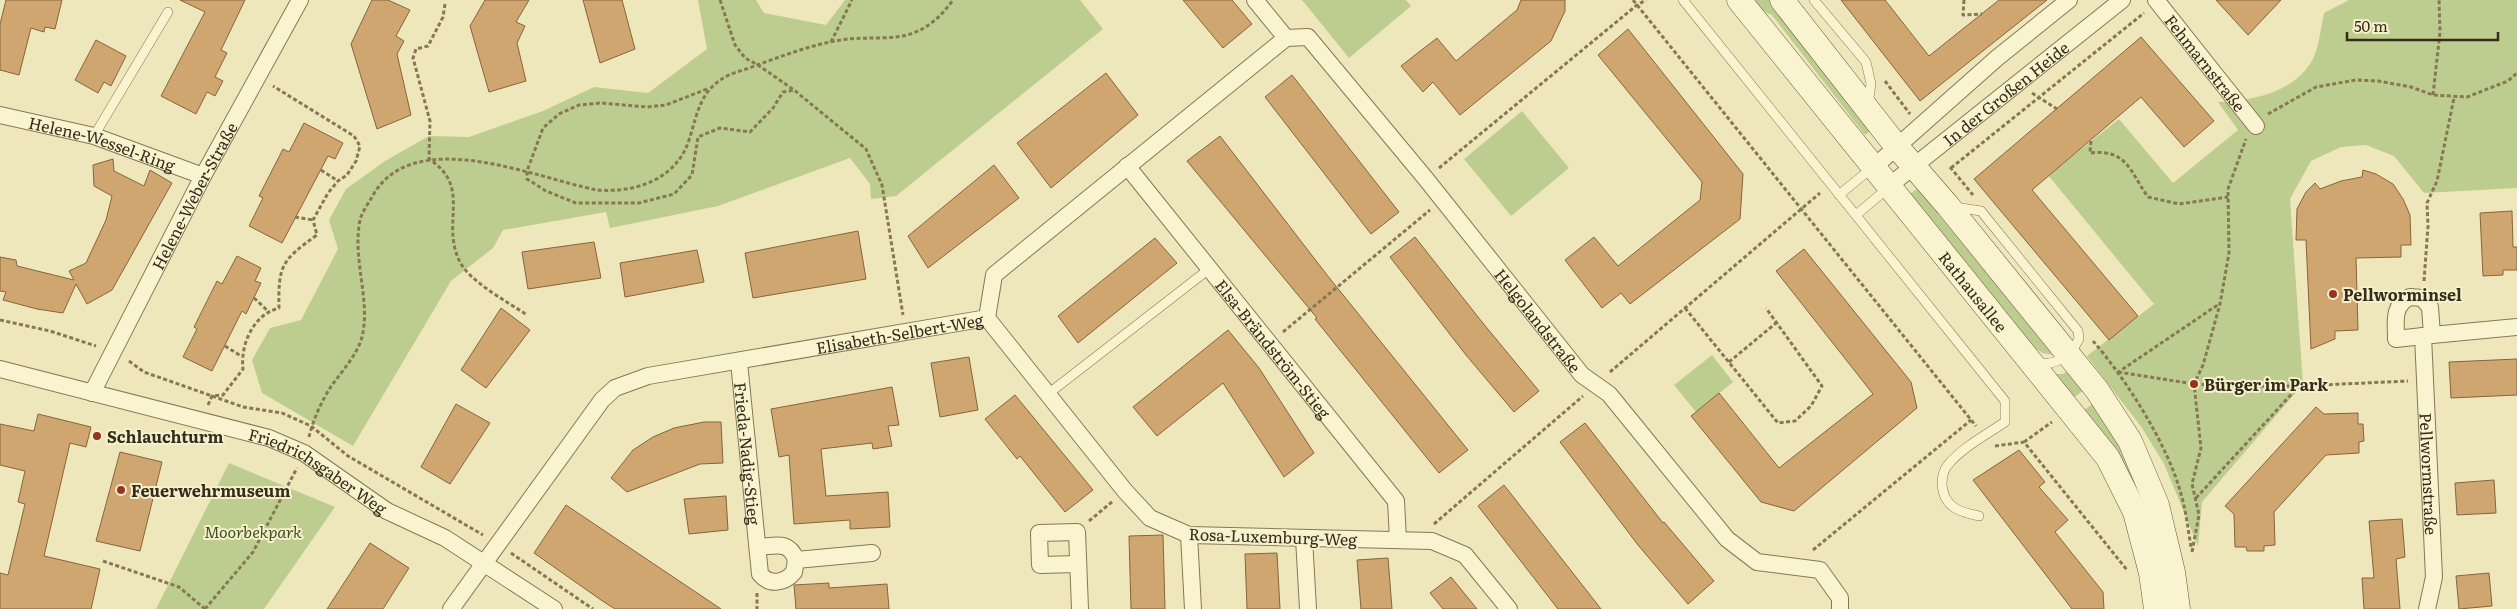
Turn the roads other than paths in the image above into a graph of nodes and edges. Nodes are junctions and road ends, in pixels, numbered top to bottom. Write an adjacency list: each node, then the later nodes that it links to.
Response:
1 (300, 0): 20 (street, Helene-Weber-Straße)
2 (1255, 0): 11 (street)
3 (1739, 0): 19 (main road, Rathausallee)
4 (1782, 0): 12 (main road, Rathausallee)
5 (1814, 0): 12 (lane)
6 (2069, 0): 16 (street, In der Großen Heide)
7 (2122, 0): 18 (street, In der Großen Heide)
8 (1685, 1): 22 (lane)
9 (2157, 1): 14 (street, Fehmarnstraße)
10 (168, 12): 15 (lane)
11 (1286, 38): 17 (street, Elisabeth-Selbert-Weg); 49 (street, Helgolandstraße)
12 (1868, 109): 16 (main road, Rathausallee)
13 (0, 115): 15 (street, Helene-Wessel-Ring)
14 (2256, 126)
15 (94, 136): 20 (street, Helene-Wessel-Ring)
16 (1897, 147): 18 (main road, Rathausallee); 19 (street, In der Großen Heide)
17 (1126, 166): 24 (street, Elsa-Brändström-Stieg); 25 (street, Elisabeth-Selbert-Weg)
18 (1914, 166): 21 (street, In der Großen Heide); 28 (main road, Rathausallee)
19 (1874, 167): 21 (main road, Rathausallee); 22 (lane)
20 (203, 176): 32 (street, Helene-Weber-Straße)
21 (1889, 186): 23 (lane); 29 (main road, Rathausallee)
22 (1839, 195): 23 (lane)
23 (1856, 215): 34 (lane)
24 (1209, 269): 33 (lane); 37 (street, Elsa-Brändström-Stieg)
25 (987, 318): 30 (street, Elisabeth-Selbert-Weg); 33 (street, Rosa-Luxemburg-Weg)
26 (2517, 326): 27 (street)
27 (2427, 335): 27 (street, Pellwormstraße); 52 (street, Pellwormstraße)
28 (2068, 354): 29 (lane); 51 (main road, Rathausallee)
29 (2028, 359): 50 (main road, Rathausallee)
30 (739, 362): 38 (street, Frieda-Nadig-Stieg); 41 (street, Elisabeth-Selbert-Weg)
31 (0, 369): 32 (street, Friedrichsgaber Weg)
32 (92, 393): 41 (street, Friedrichsgaber Weg)
33 (1048, 394): 35 (street, Rosa-Luxemburg-Weg)
34 (1979, 516)
35 (1189, 535): 36 (street, Rosa-Luxemburg-Weg); 46 (street)
36 (1304, 538): 37 (street, Rosa-Luxemburg-Weg); 47 (street)
37 (1398, 540): 48 (street, Rosa-Luxemburg-Weg)
38 (758, 547): 40 (street, Frieda-Nadig-Stieg); 40 (street, Frieda-Nadig-Stieg)
39 (872, 553): 40 (street)
40 (796, 560)
41 (484, 562): 43 (street, Elisabeth-Selbert-Weg); 44 (street, Friedrichsgaber Weg)
42 (1078, 564): 42 (street); 45 (street)
43 (450, 609)
44 (554, 609)
45 (1080, 609)
46 (1193, 609)
47 (1308, 609)
48 (1509, 609)
49 (1840, 609)
50 (2156, 609)
51 (2178, 609)
52 (2427, 609)

